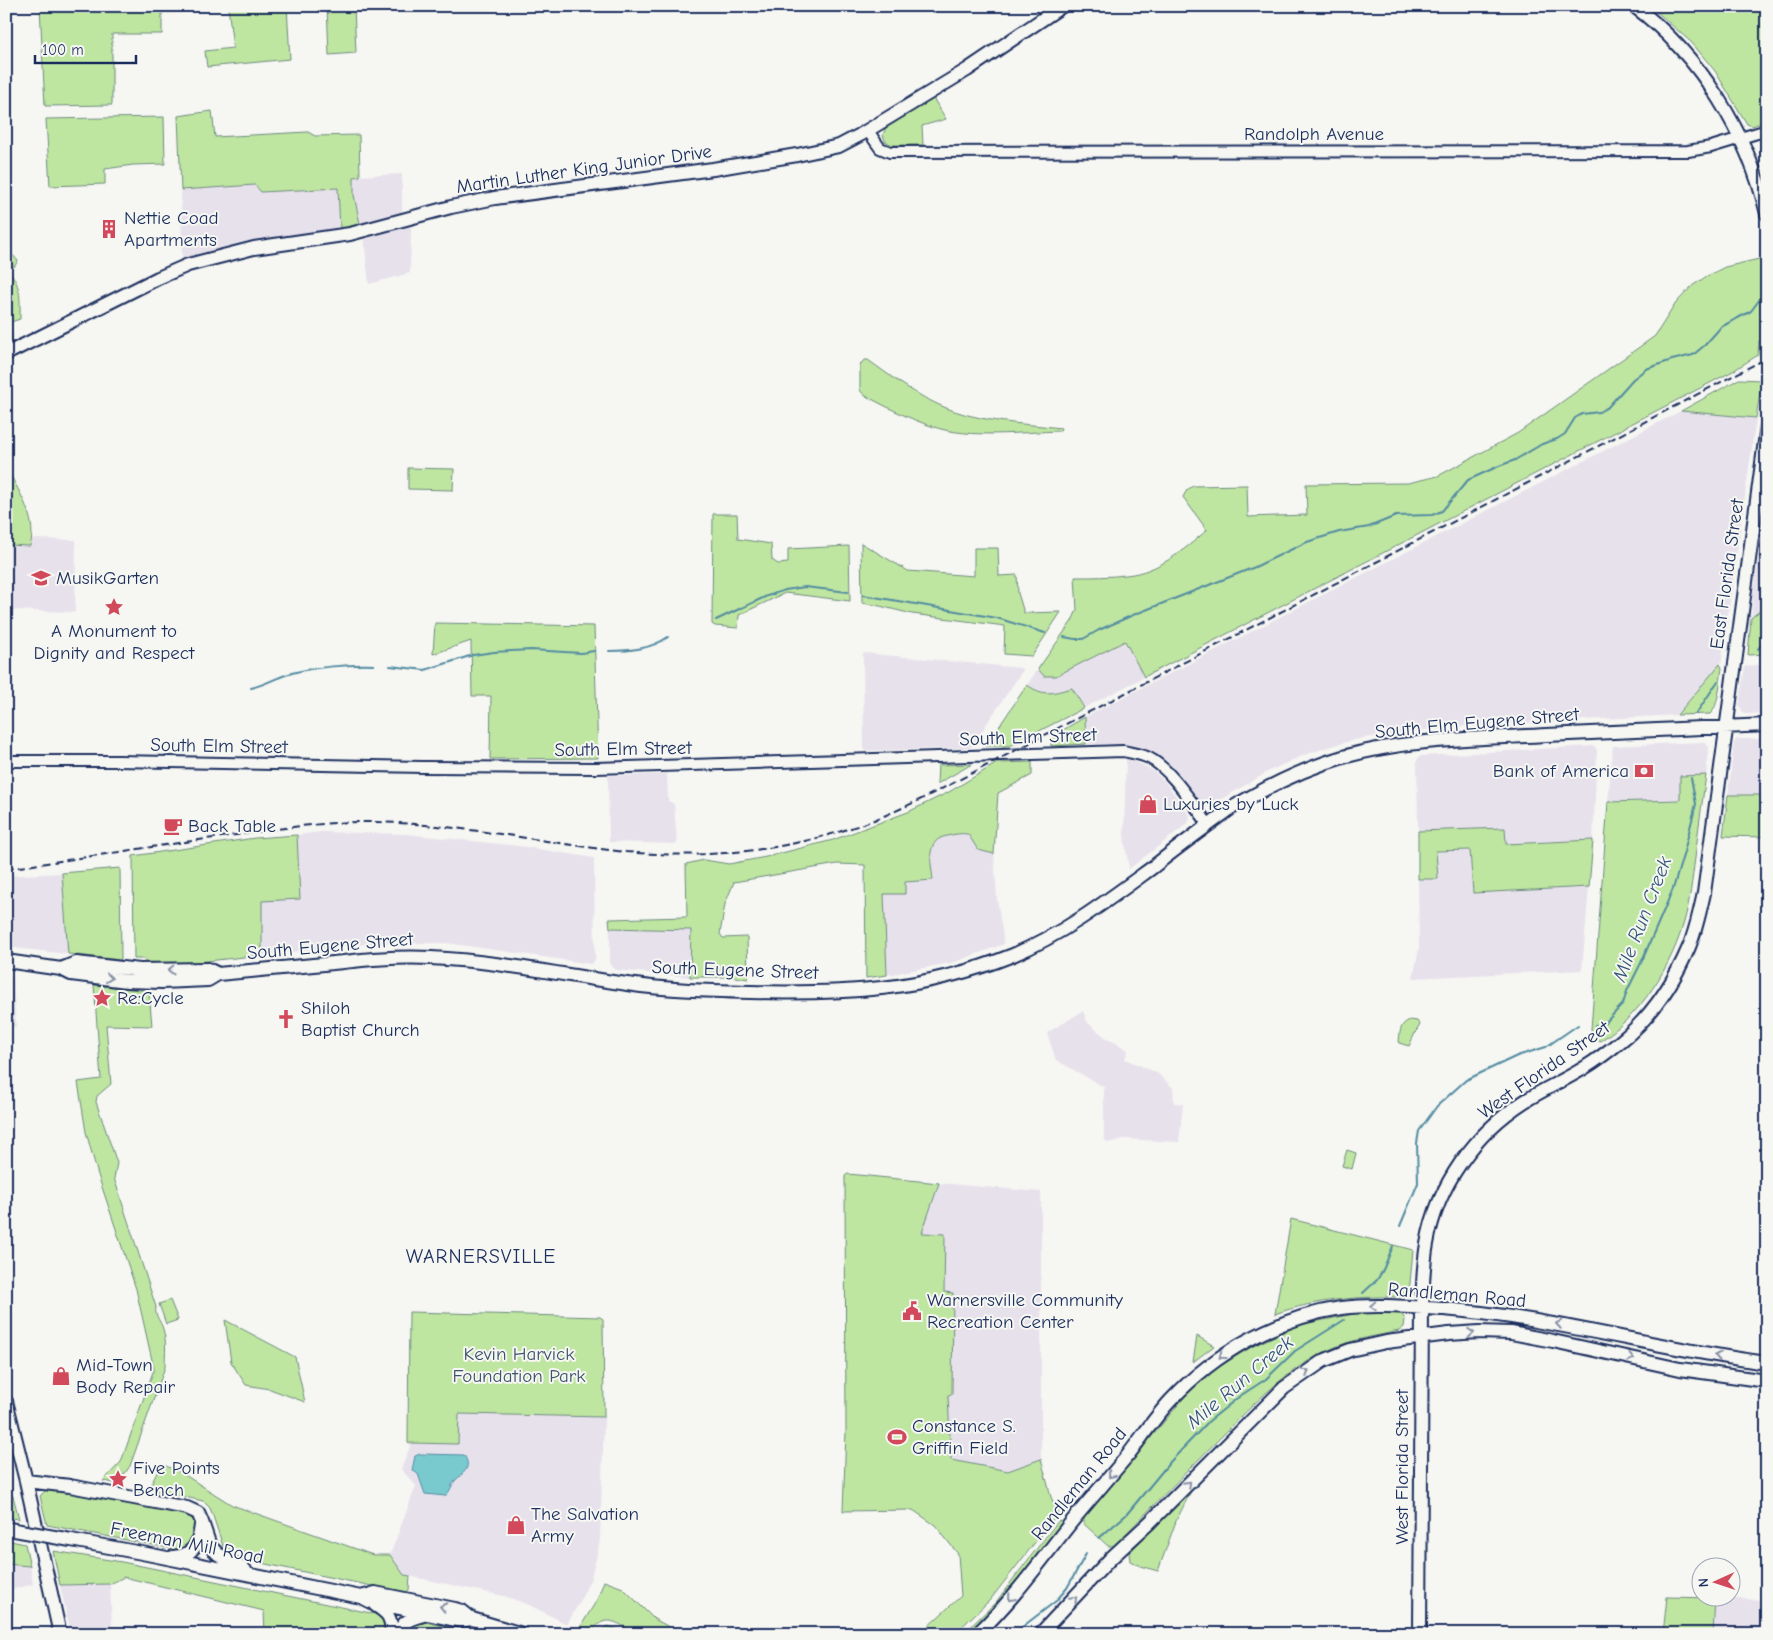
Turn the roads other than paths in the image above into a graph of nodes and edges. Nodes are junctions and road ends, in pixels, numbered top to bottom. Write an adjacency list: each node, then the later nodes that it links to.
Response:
1 (1062, 6): 4 (main road, Martin Luther King Junior Drive)
2 (1634, 6): 5 (main road)
3 (1767, 130): 5 (street, Randolph Avenue)
4 (868, 131): 5 (street, Randolph Avenue); 7 (main road, Martin Luther King Junior Drive)
5 (1740, 139): 6 (main road)
6 (1767, 214)
7 (6, 354)
8 (1767, 426): 10 (main road, East Florida Street)
9 (1767, 725): 10 (main road, South Elm Eugene Street)
10 (1725, 727): 12 (main road, South Elm Eugene Street); 14 (main road, West Florida Street)
11 (6, 761): 12 (street, South Elm Street)
12 (1209, 825): 13 (main road, South Eugene Street)
13 (6, 961)
14 (1422, 1308): 15 (main road, West Florida Street); 16 (main road, Randleman Road, one-way to 14); 31 (main road, Randleman Road, one-way to 31)
15 (1422, 1338): 17 (main road, Randleman Road, one-way to 17); 32 (main road, Randleman Road, one-way to 15); 33 (main road, West Florida Street)
16 (1767, 1363)
17 (1767, 1381)
18 (6, 1401): 19 (main road)
19 (26, 1481): 20 (main road); 27 (main road)
20 (198, 1513): 22 (main road); 23 (main road)
21 (8, 1528): 22 (main road, Freeman Mill Road, bridge)
22 (165, 1557): 23 (main road, Freeman Mill Road)
23 (254, 1575): 24 (main road, Freeman Mill Road)
24 (366, 1600): 25 (main road, Freeman Mill Road); 26 (main road, Freeman Mill Road, one-way to 24); 28 (main road)
25 (429, 1614): 26 (main road, Freeman Mill Road); 29 (main road)
26 (472, 1619): 30 (main road, Freeman Mill Road)
27 (60, 1634)
28 (392, 1634)
29 (397, 1634)
30 (522, 1634)
31 (977, 1634)
32 (1040, 1634)
33 (1420, 1634)

